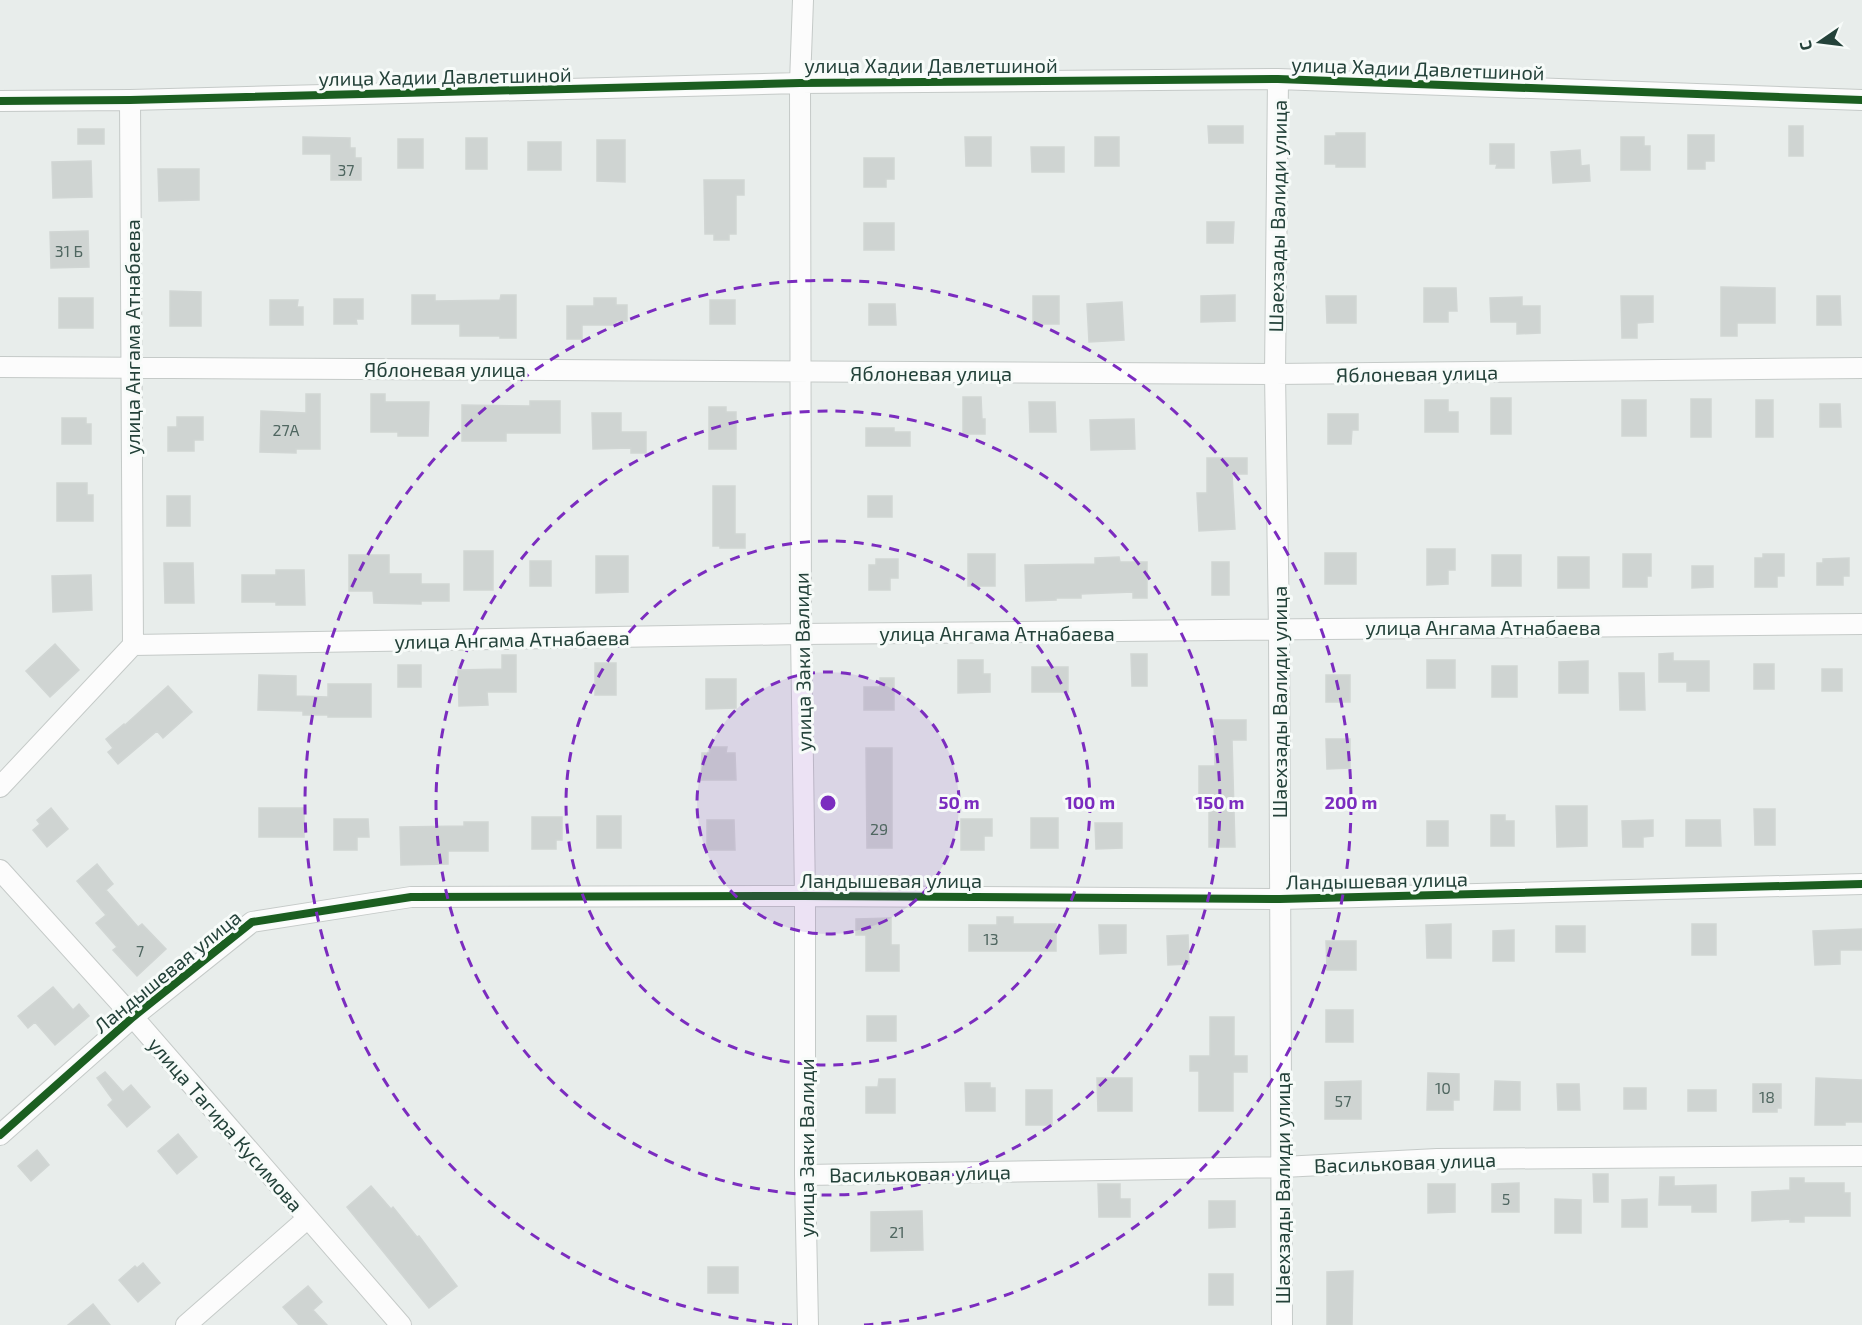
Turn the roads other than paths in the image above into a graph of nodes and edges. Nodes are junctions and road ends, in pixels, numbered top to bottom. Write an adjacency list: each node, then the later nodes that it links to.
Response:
1 (804, 0): 3 (street, улица Заки Валиди)
2 (1278, 79): 3 (street, улица Хадии Давлетшиной); 5 (street, улица Хадии Давлетшиной); 11 (street, Шаехзады Валиди улица)
3 (800, 83): 4 (street, улица Хадии Давлетшиной); 10 (street, улица Заки Валиди)
4 (130, 100): 6 (street, улица Хадии Давлетшиной); 8 (street, улица Ангама Атнабаева)
5 (1862, 100)
6 (0, 101)
7 (0, 367): 8 (street, Яблоневая улица)
8 (132, 367): 10 (street, Яблоневая улица); 15 (street, улица Ангама Атнабаева)
9 (1862, 368): 11 (street, Яблоневая улица)
10 (800, 372): 11 (street, Яблоневая улица); 14 (street, улица Заки Валиди)
11 (1275, 374): 13 (street, Шаехзады Валиди улица)
12 (1862, 624): 13 (street, улица Ангама Атнабаева)
13 (1280, 629): 14 (street, улица Ангама Атнабаева); 20 (street, Шаехзады Валиди улица)
14 (801, 634): 15 (street, улица Ангама Атнабаева); 19 (street, улица Заки Валиди)
15 (133, 645): 16 (street)
16 (0, 787)
17 (0, 870): 21 (street, улица Тагира Кусимова)
18 (1862, 884): 20 (street, Ландышевая улица)
19 (805, 896): 20 (street, Ландышевая улица); 21 (street, Ландышевая улица); 25 (street, улица Заки Валиди)
20 (1280, 899): 24 (street, Шаехзады Валиди улица)
21 (132, 1017): 22 (street, Ландышевая улица); 26 (street, улица Тагира Кусимова)
22 (0, 1135)
23 (1862, 1156): 24 (street, Васильковая улица)
24 (1283, 1167): 25 (street, Васильковая улица); 30 (street, Шаехзады Валиди улица)
25 (805, 1175): 29 (street, улица Заки Валиди)
26 (308, 1218): 27 (street); 28 (street, улица Тагира Кусимова)
27 (186, 1325)
28 (401, 1325)
29 (808, 1325)
30 (1282, 1325)

